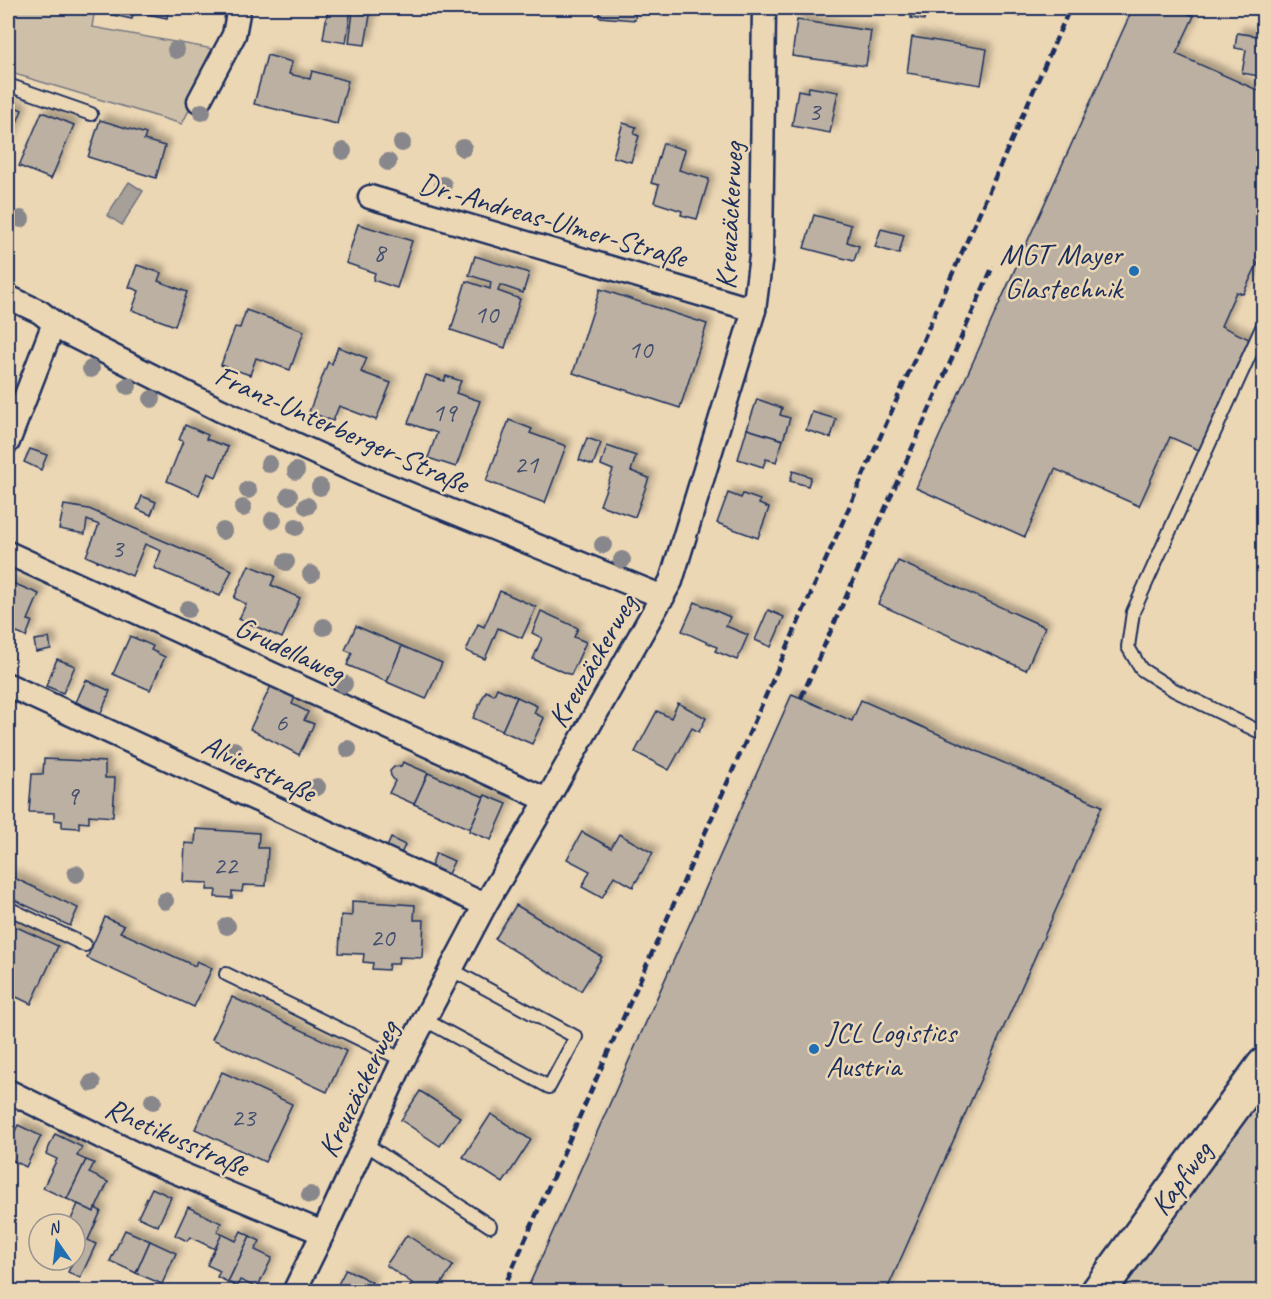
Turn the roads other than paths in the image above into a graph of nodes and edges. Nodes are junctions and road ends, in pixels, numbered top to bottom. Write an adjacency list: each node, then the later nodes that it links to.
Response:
1 (239, 8): 4 (street)
2 (764, 8): 8 (street, Kreuzäckerweg)
3 (8, 85): 5 (lane)
4 (200, 101)
5 (91, 114)
6 (370, 196): 8 (street, Dr.-Andreas-Ulmer-Straße)
7 (8, 297): 9 (street, Franz-Unterberger-Straße)
8 (754, 310): 13 (street, Kreuzäckerweg)
9 (54, 323): 11 (street); 13 (street, Franz-Unterberger-Straße)
10 (1263, 323): 15 (lane)
11 (8, 442)
12 (8, 553): 16 (street, Grudellaweg)
13 (663, 597): 16 (street, Kreuzäckerweg)
14 (8, 685): 17 (street, Alvierstraße)
15 (1263, 734)
16 (547, 800): 17 (street, Kreuzäckerweg)
17 (485, 905): 20 (street, Kreuzäckerweg)
18 (8, 908): 19 (lane)
19 (85, 945)
20 (452, 970): 22 (street, Kreuzäckerweg); 22 (lane)
21 (226, 974): 23 (lane)
22 (425, 1020): 23 (street, Kreuzäckerweg)
23 (403, 1060): 26 (street, Kreuzäckerweg)
24 (1263, 1065): 30 (street, Kapfweg)
25 (8, 1091): 28 (street, Rhetikusstraße)
26 (364, 1143): 27 (lane); 28 (street, Kreuzäckerweg)
27 (490, 1226)
28 (324, 1233): 29 (street, Kreuzäckerweg)
29 (294, 1292)
30 (1098, 1292)

